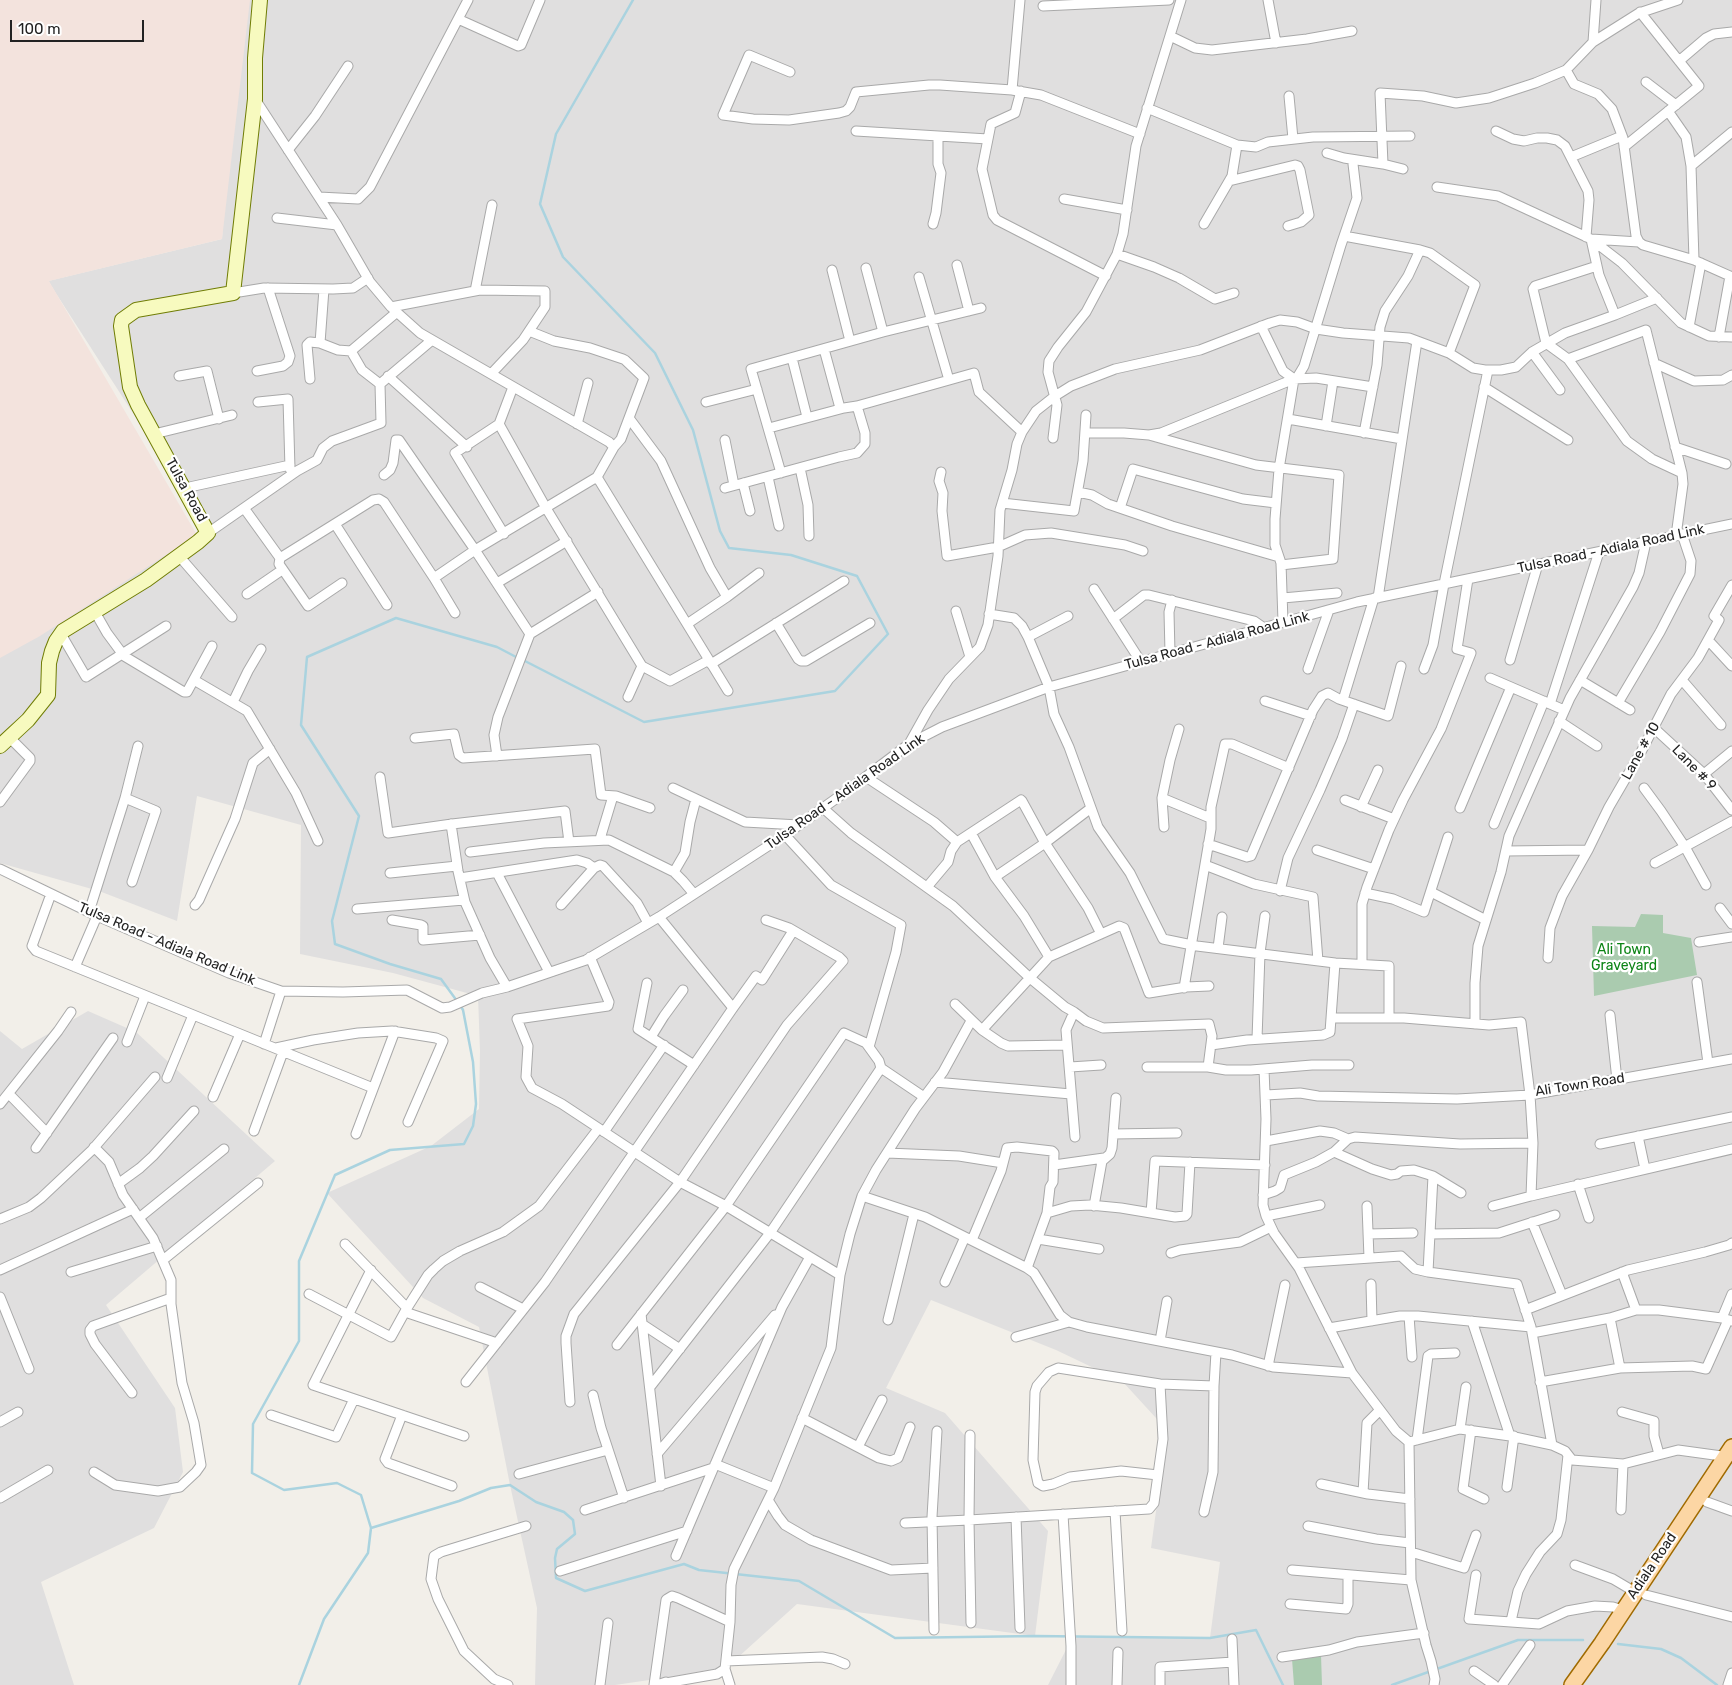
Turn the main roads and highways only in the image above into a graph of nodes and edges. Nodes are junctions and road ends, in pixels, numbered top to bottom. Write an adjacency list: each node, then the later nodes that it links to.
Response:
1 (260, 0): 2 (main road, Tulsa Road)
2 (5, 741)
3 (1731, 1457): 4 (main road, Adiala Road); 4 (main road)
4 (1640, 1593): 5 (main road, Adiala Road); 6 (main road)
5 (1572, 1685)
6 (1583, 1685)

